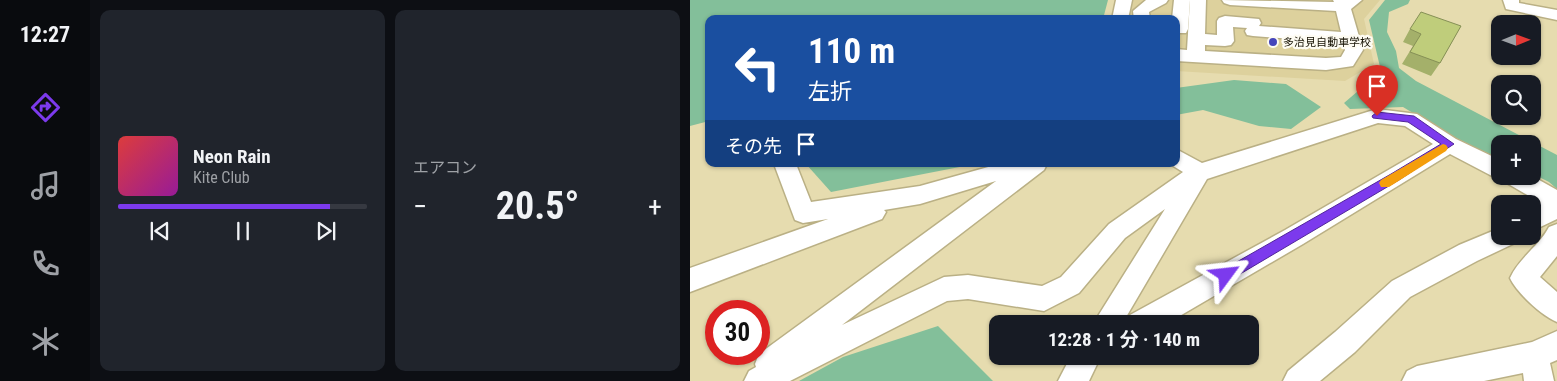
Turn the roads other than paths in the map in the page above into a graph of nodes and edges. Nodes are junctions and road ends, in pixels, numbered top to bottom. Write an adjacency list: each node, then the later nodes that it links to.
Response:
1 (1124, 0): 12 (street)
2 (1182, 0): 15 (street)
3 (1198, 0): 17 (street)
4 (1226, 0): 10 (street)
5 (1230, 0): 10 (street)
6 (1511, 0): 14 (street)
7 (1286, 2): 8 (street); 10 (street)
8 (1321, 3): 11 (street)
9 (1161, 8): 13 (street)
10 (1253, 14): 16 (street); 17 (street); 19 (street)
11 (1347, 14): 16 (street); 20 (street)
12 (1121, 15)
13 (1142, 15)
14 (1557, 15)
15 (1180, 23)
16 (1299, 26): 20 (street); 20 (street)
17 (1197, 48): 18 (street); 19 (street)
18 (1180, 54)
19 (1254, 60): 20 (street)
20 (1308, 63)
21 (1449, 144): 23 (street); 27 (street); 37 (street)
22 (1180, 160): 27 (street)
23 (1491, 165)
24 (786, 167): 29 (street)
25 (1017, 167): 29 (street)
26 (1032, 167): 40 (street)
27 (1200, 172): 36 (street); 41 (street)
28 (1528, 185): 30 (street)
29 (920, 195): 34 (street)
30 (1556, 207): 31 (street)
31 (1541, 216)
32 (1557, 234): 35 (street)
33 (1491, 243): 43 (street)
34 (690, 280)
35 (1557, 309)
36 (1113, 315)
37 (1156, 315)
38 (1543, 361): 44 (street)
39 (1082, 365): 42 (street)
40 (746, 381)
41 (759, 381)
42 (1072, 381)
43 (1298, 381)
44 (1417, 381)

